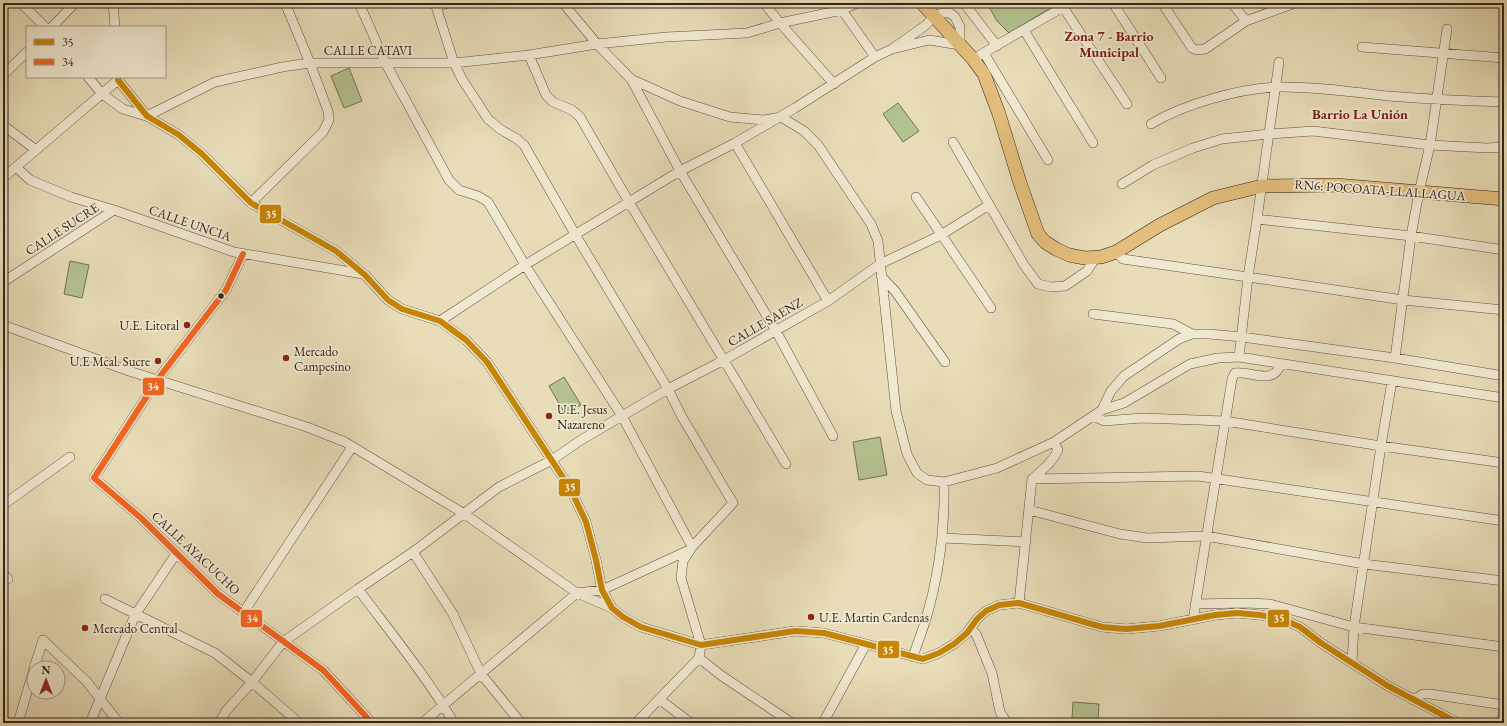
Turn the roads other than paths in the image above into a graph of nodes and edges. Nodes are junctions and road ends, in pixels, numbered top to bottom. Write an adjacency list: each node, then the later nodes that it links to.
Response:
1 (22, 3): 23 (street)
2 (75, 3): 24 (street)
3 (113, 3): 25 (street)
4 (285, 3): 40 (street)
5 (359, 3): 42 (street)
6 (448, 3): 16 (street)
7 (564, 3): 20 (street)
8 (572, 3): 20 (street)
9 (764, 3): 22 (street)
10 (857, 3): 18 (street, CALLE CATAVI)
11 (964, 3): 30 (street)
12 (1113, 3): 46 (street)
13 (1162, 3): 21 (street)
14 (1232, 3): 21 (street)
15 (1295, 3): 21 (street)
16 (436, 5): 41 (street)
17 (1066, 5): 27 (street); 53 (street)
18 (842, 10): 22 (street, CALLE CATAVI); 37 (street)
19 (930, 13): 28 (highway, RN6: POCOATA-LLALLAGUA); 28 (street); 32 (street)
20 (575, 17): 29 (street)
21 (1246, 21)
22 (780, 23): 29 (street, CALLE CATAVI); 48 (street)
23 (44, 26)
24 (53, 26)
25 (115, 26)
26 (1447, 29): 34 (street)
27 (1024, 30): 30 (street); 61 (street)
28 (948, 41): 32 (street); 36 (highway, RN6: POCOATA-LLALLAGUA)
29 (597, 44): 35 (street, CALLE CATAVI); 47 (street)
30 (997, 46): 36 (street)
31 (1362, 47): 34 (street)
32 (892, 49): 37 (street)
33 (26, 53): 43 (street)
34 (1444, 53): 38 (street); 51 (street)
35 (529, 55): 41 (street, CALLE CATAVI); 74 (street)
36 (979, 56): 65 (street); 85 (highway, RN6: POCOATA-LLALLAGUA)
37 (875, 57): 48 (street)
38 (1504, 58)
39 (1280, 62): 49 (street)
40 (310, 63): 42 (street, CALLE CATAVI); 54 (street, CALLE CATAVI); 75 (street)
41 (454, 63): 42 (street, CALLE CATAVI); 79 (street)
42 (386, 64): 87 (street)
43 (3, 75)
44 (89, 78): 50 (street)
45 (118, 78): 50 (street); 54 (street)
46 (1161, 78)
47 (631, 79): 55 (street); 67 (street)
48 (834, 84): 55 (street)
49 (1276, 87): 51 (street); 57 (street); 58 (street)
50 (102, 94): 54 (street); 64 (street)
51 (1437, 100): 52 (street); 62 (street)
52 (1504, 102)
53 (1127, 104)
54 (147, 116): 75 (street)
55 (781, 117): 60 (street); 86 (street)
56 (3, 124): 64 (street)
57 (1152, 124)
58 (1269, 134): 62 (street); 69 (street); 70 (street)
59 (953, 142): 76 (street)
60 (735, 143): 67 (street); 92 (street)
61 (1093, 143)
62 (1430, 145): 63 (street); 71 (street)
63 (1504, 147)
64 (36, 150): 66 (street)
65 (1048, 160)
66 (16, 167): 68 (street); 77 (street, CALLE UNCIA)
67 (680, 171): 74 (street); 99 (street)
68 (3, 178)
69 (1122, 184)
70 (1262, 186): 71 (highway, RN6: POCOATA-LLALLAGUA); 78 (street); 83 (highway, RN6: POCOATA-LLALLAGUA)
71 (1419, 192): 73 (highway, RN6: POCOATA-LLALLAGUA); 81 (street)
72 (916, 197): 80 (street)
73 (1504, 199)
74 (629, 202): 79 (street); 104 (street)
75 (251, 203): 88 (street)
76 (989, 205): 80 (street, CALLE SAENZ); 85 (street)
77 (114, 210): 84 (street, CALLE UNCIA); 91 (street, CALLE SUCRE)
78 (1257, 219): 81 (street); 90 (street)
79 (575, 234): 87 (street); 110 (street)
80 (941, 235): 86 (street, CALLE SAENZ); 94 (street)
81 (1411, 236): 82 (street); 93 (street)
82 (1504, 250)
83 (1116, 252): 85 (highway, RN6: POCOATA-LLALLAGUA); 90 (street)
84 (242, 254): 88 (street, CALLE UNCIA); 108 (street)
85 (1096, 257)
86 (880, 264): 89 (street); 92 (street, CALLE SAENZ)
87 (525, 265): 97 (street); 113 (street)
88 (365, 275): 97 (street)
89 (881, 276): 105 (street); 126 (street)
90 (1248, 276): 93 (street); 101 (street)
91 (3, 282)
92 (828, 300): 99 (street, CALLE SAENZ)
93 (1403, 300): 95 (street); 103 (street)
94 (991, 308)
95 (1504, 310)
96 (1093, 314): 100 (street)
97 (440, 321): 121 (street)
98 (3, 325): 108 (street)
99 (776, 331): 104 (street, CALLE SAENZ); 116 (street)
100 (1192, 334): 101 (street); 112 (street)
101 (1242, 337): 102 (street); 103 (street)
102 (1239, 357): 106 (street); 112 (street)
103 (1395, 358): 107 (street)
104 (724, 360): 110 (street, CALLE SAENZ); 123 (street)
105 (945, 362)
106 (1280, 364): 109 (street); 115 (street)
107 (1504, 376)
108 (158, 379): 119 (street); 137 (street, CALLE AYACUCHO)
109 (1392, 381): 111 (street); 118 (street)
110 (668, 389): 113 (street, CALLE SAENZ); 135 (street)
111 (1504, 398)
112 (1102, 410): 114 (street)
113 (622, 416): 121 (street, CALLE SAENZ); 135 (street)
114 (1093, 416): 115 (street); 117 (street)
115 (1225, 421): 118 (street); 125 (street)
116 (834, 436)
117 (1054, 442): 124 (street); 126 (street)
118 (1381, 446): 122 (street); 127 (street)
119 (352, 447): 130 (street); 147 (street)
120 (70, 457): 128 (street)
121 (552, 460): 130 (street, CALLE SAENZ); 141 (street)
122 (1504, 463)
123 (786, 464)
124 (1032, 479): 125 (street); 129 (street)
125 (1216, 479): 127 (street); 132 (street)
126 (944, 482): 133 (street)
127 (1373, 502): 131 (street); 138 (street)
128 (3, 505)
129 (1029, 510): 132 (street); 134 (street)
130 (463, 513): 136 (street, CALLE SAENZ); 142 (street)
131 (1504, 521)
132 (1206, 536): 138 (street); 145 (street)
133 (942, 538): 134 (street); 156 (street)
134 (1026, 542): 144 (street)
135 (691, 548): 141 (street); 154 (street)
136 (413, 552): 140 (street, CALLE SAENZ); 162 (street)
137 (176, 554): 147 (street, CALLE AYACUCHO); 148 (street)
138 (1364, 564): 139 (street); 150 (street)
139 (1504, 581)
140 (358, 589): 152 (street, CALLE SAENZ); 169 (street)
141 (602, 590): 142 (street); 146 (street)
142 (577, 593): 146 (street); 162 (street)
143 (105, 600): 148 (street)
144 (1019, 602): 149 (street); 151 (street)
145 (1195, 604): 149 (street); 150 (street)
146 (612, 608): 154 (street)
147 (243, 613): 152 (street, CALLE AYACUCHO)
148 (135, 615): 163 (street); 165 (street)
149 (1193, 620): 161 (street)
150 (1354, 627): 155 (street); 161 (street)
151 (970, 628): 156 (street); 183 (street)
152 (283, 642): 163 (street, CALLE SAENZ); 175 (street, CALLE AYACUCHO)
153 (866, 644): 154 (street); 156 (street); 182 (street)
154 (701, 645): 157 (street)
155 (1504, 647)
156 (913, 657)
157 (699, 658): 166 (street); 181 (street)
158 (37, 660): 159 (street)
159 (64, 660)
160 (66, 662): 165 (street)
161 (1352, 662): 167 (street)
162 (481, 674): 169 (street); 178 (street)
163 (252, 682): 173 (street, CALLE SAENZ); 174 (street)
164 (26, 696): 170 (street)
165 (100, 699): 171 (street); 172 (street)
166 (660, 699): 179 (street); 180 (street)
167 (1413, 700): 168 (street); 184 (street)
168 (1504, 704): 185 (street)
169 (444, 705): 176 (street); 177 (street)
170 (18, 723)
171 (90, 723)
172 (119, 723)
173 (219, 723)
174 (299, 723)
175 (372, 723)
176 (422, 723)
177 (454, 723)
178 (521, 723)
179 (636, 723)
180 (691, 723)
181 (792, 723)
182 (823, 723)
183 (1007, 723)
184 (1458, 723)
185 (1502, 723)

